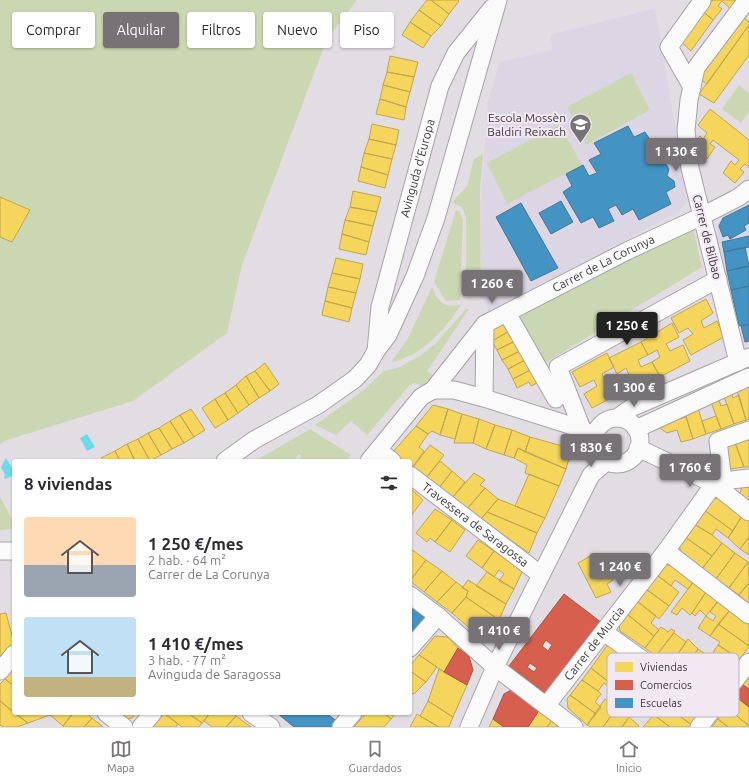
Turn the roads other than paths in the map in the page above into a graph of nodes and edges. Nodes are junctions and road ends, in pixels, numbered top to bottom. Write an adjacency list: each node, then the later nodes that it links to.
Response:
1 (747, 0): 4 (street, Carrer de Bilbao)
2 (498, 1): 10 (street, Avinguda d'Europa); 10 (street, Avinguda d'Europa)
3 (702, 1): 4 (street)
4 (692, 87): 6 (street, Carrer de Bilbao)
5 (749, 189): 6 (street, Carrer de La Corunya)
6 (702, 216): 7 (street, Carrer de Bilbao); 8 (street, Carrer de La Corunya)
7 (718, 279): 11 (street, Carrer de Bilbao); 19 (street)
8 (507, 313): 9 (street, Carrer de La Corunya); 15 (street)
9 (486, 324): 13 (street, Carrer de La Corunya); 14 (street)
10 (376, 351): 22 (street, Avinguda d'Europa)
11 (744, 359): 16 (street)
12 (749, 378): 17 (street)
13 (433, 390): 14 (street); 21 (street, Carrer de La Corunya)
14 (484, 398): 19 (street)
15 (556, 399)
16 (617, 418): 17 (street); 19 (street)
17 (636, 428): 20 (street)
18 (749, 430): 26 (street)
19 (595, 445): 20 (street); 31 (street)
20 (638, 448): 26 (street)
21 (374, 456): 23 (street)
22 (230, 459)
23 (385, 459)
24 (412, 477): 31 (street, Travessera de Saragossa)
25 (749, 478): 26 (street)
26 (719, 483): 27 (street); 29 (street, Carrer de Murcia)
27 (749, 512)
28 (12, 551): 30 (street)
29 (666, 551): 33 (street); 35 (street, Carrer de Murcia)
30 (0, 552)
31 (541, 575): 40 (street)
32 (412, 596): 34 (street)
33 (749, 615)
34 (438, 616): 36 (street); 40 (street)
35 (604, 632): 37 (street); 43 (street, Carrer de Murcia)
36 (412, 646)
37 (633, 653)
38 (12, 657): 41 (street)
39 (749, 662): 42 (street)
40 (495, 667): 43 (street); 53 (street)
41 (0, 672)
42 (739, 675)
43 (546, 706): 54 (street)
44 (109, 715): 49 (street)
45 (151, 715): 50 (street)
46 (254, 715): 51 (street)
47 (351, 715): 52 (street)
48 (707, 717): 55 (street)
49 (124, 727)
50 (141, 727)
51 (271, 727)
52 (341, 727)
53 (469, 727)
54 (574, 727)
55 (699, 727)

